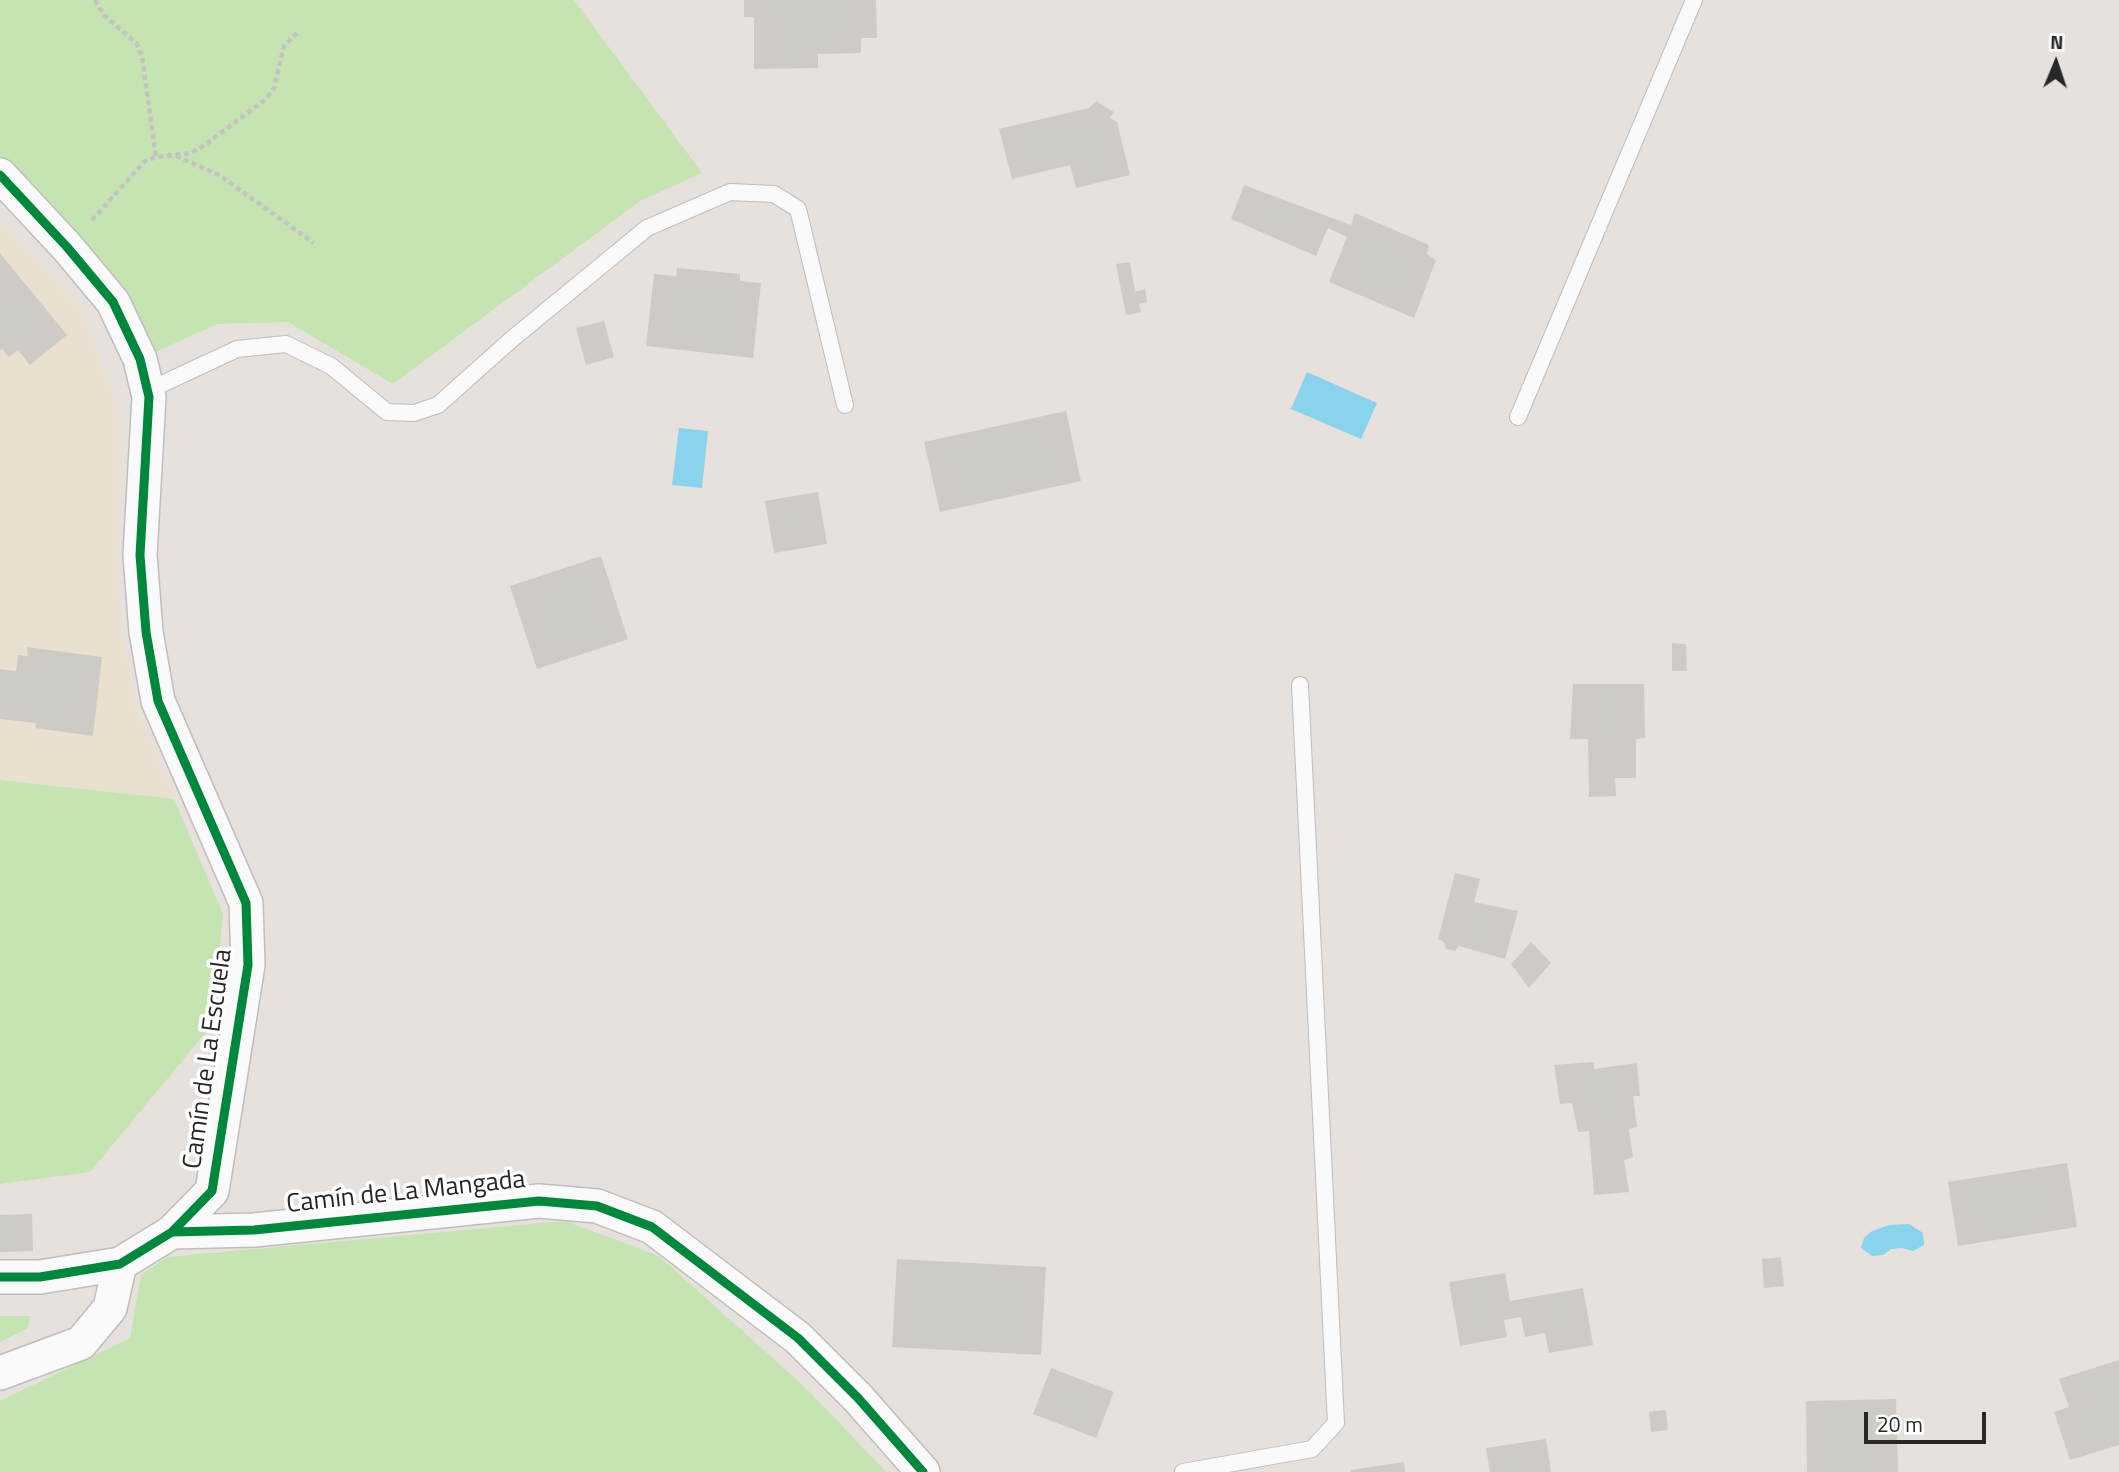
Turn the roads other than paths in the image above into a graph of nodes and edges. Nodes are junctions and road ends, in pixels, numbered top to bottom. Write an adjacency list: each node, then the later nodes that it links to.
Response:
1 (1694, 0): 5 (lane)
2 (0, 175): 3 (street, Camín de La Escuela)
3 (147, 391): 4 (lane); 7 (street, Camín de La Escuela)
4 (845, 405)
5 (1518, 417)
6 (1300, 685): 12 (lane)
7 (172, 1232): 8 (street, Camín de La Escuela); 11 (street, Camín de La Mangada)
8 (120, 1264): 9 (street, Camín de La Escuela); 10 (street)
9 (0, 1277)
10 (0, 1373)
11 (923, 1472)
12 (1183, 1472)

